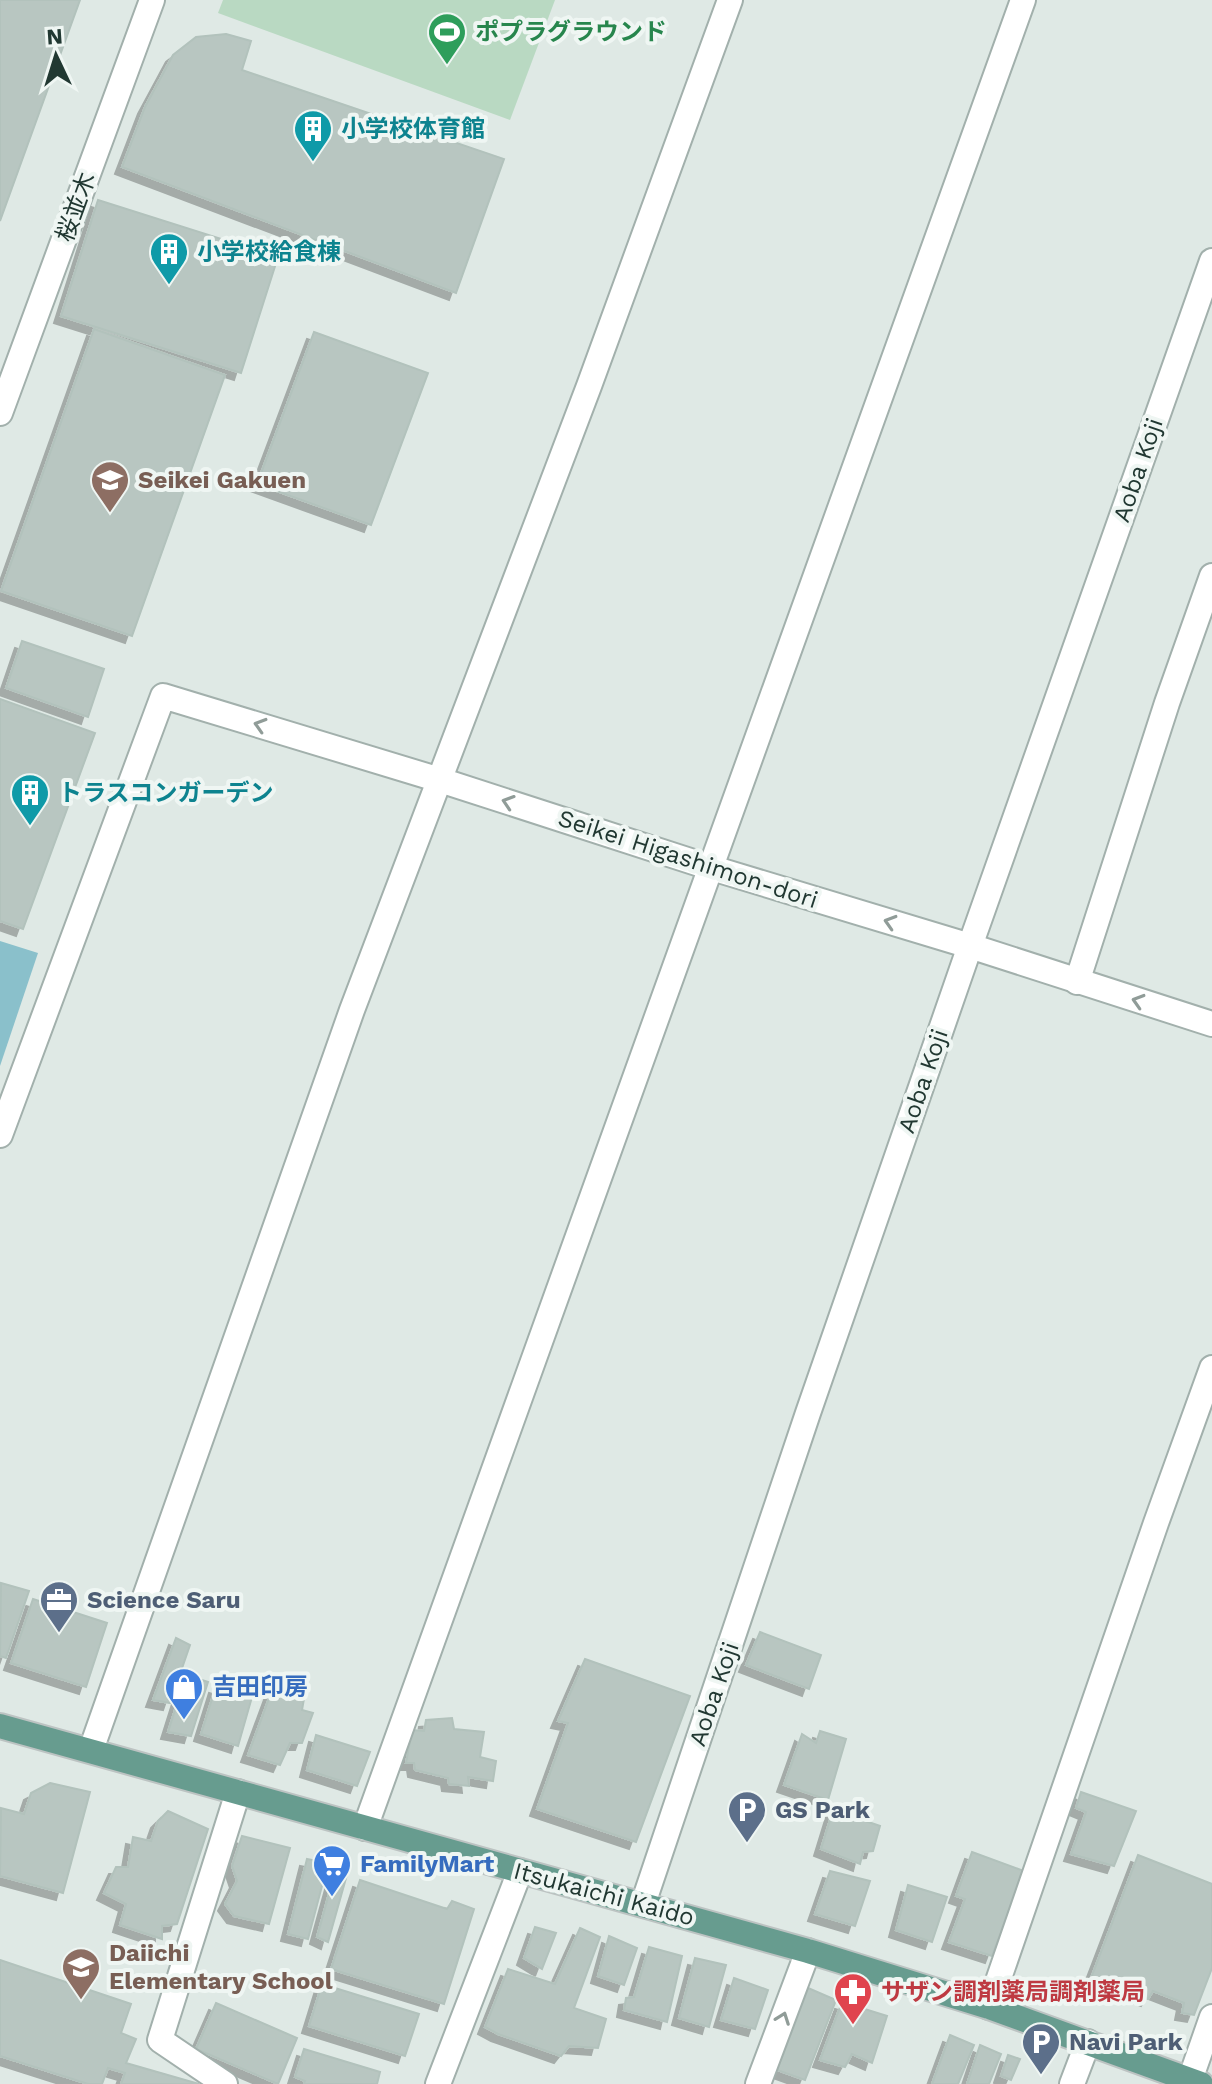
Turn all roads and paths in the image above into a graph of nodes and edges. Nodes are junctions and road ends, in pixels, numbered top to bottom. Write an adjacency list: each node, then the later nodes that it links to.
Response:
1 (152, 0): 5 (street, 桜並木)
2 (730, 0): 7 (street)
3 (1023, 0): 8 (street)
4 (1212, 261): 9 (street, Aoba Koji)
5 (0, 413)
6 (1212, 576): 10 (street)
7 (440, 780): 8 (street, Seikei Higashimon-dori, one-way to 7); 12 (street, Seikei Higashimon-dori, one-way to 12); 15 (street)
8 (712, 868): 9 (street, Seikei Higashimon-dori, one-way to 8); 17 (street)
9 (970, 946): 10 (street, Seikei Higashimon-dori); 19 (street, Aoba Koji)
10 (1077, 982): 11 (street, Seikei Higashimon-dori, one-way to 10)
11 (1212, 1024)
12 (0, 1135)
13 (1212, 1368): 21 (street)
14 (0, 1726): 15 (main road, Itsukaichi Kaido)
15 (91, 1750): 16 (main road, Itsukaichi Kaido)
16 (238, 1792): 17 (main road, Itsukaichi Kaido); 25 (street)
17 (365, 1828): 18 (main road, Itsukaichi Kaido)
18 (520, 1871): 19 (main road, Itsukaichi Kaido); 26 (street)
19 (643, 1904): 20 (main road, Itsukaichi Kaido)
20 (808, 1951): 21 (main road, Itsukaichi Kaido); 27 (street, one-way to 20)
21 (989, 2007): 23 (main road, Itsukaichi Kaido)
22 (1212, 2017): 24 (street)
23 (1088, 2042): 24 (main road, Itsukaichi Kaido); 28 (street)
24 (1195, 2082)
25 (225, 2084)
26 (438, 2084)
27 (758, 2084)
28 (1072, 2084)

